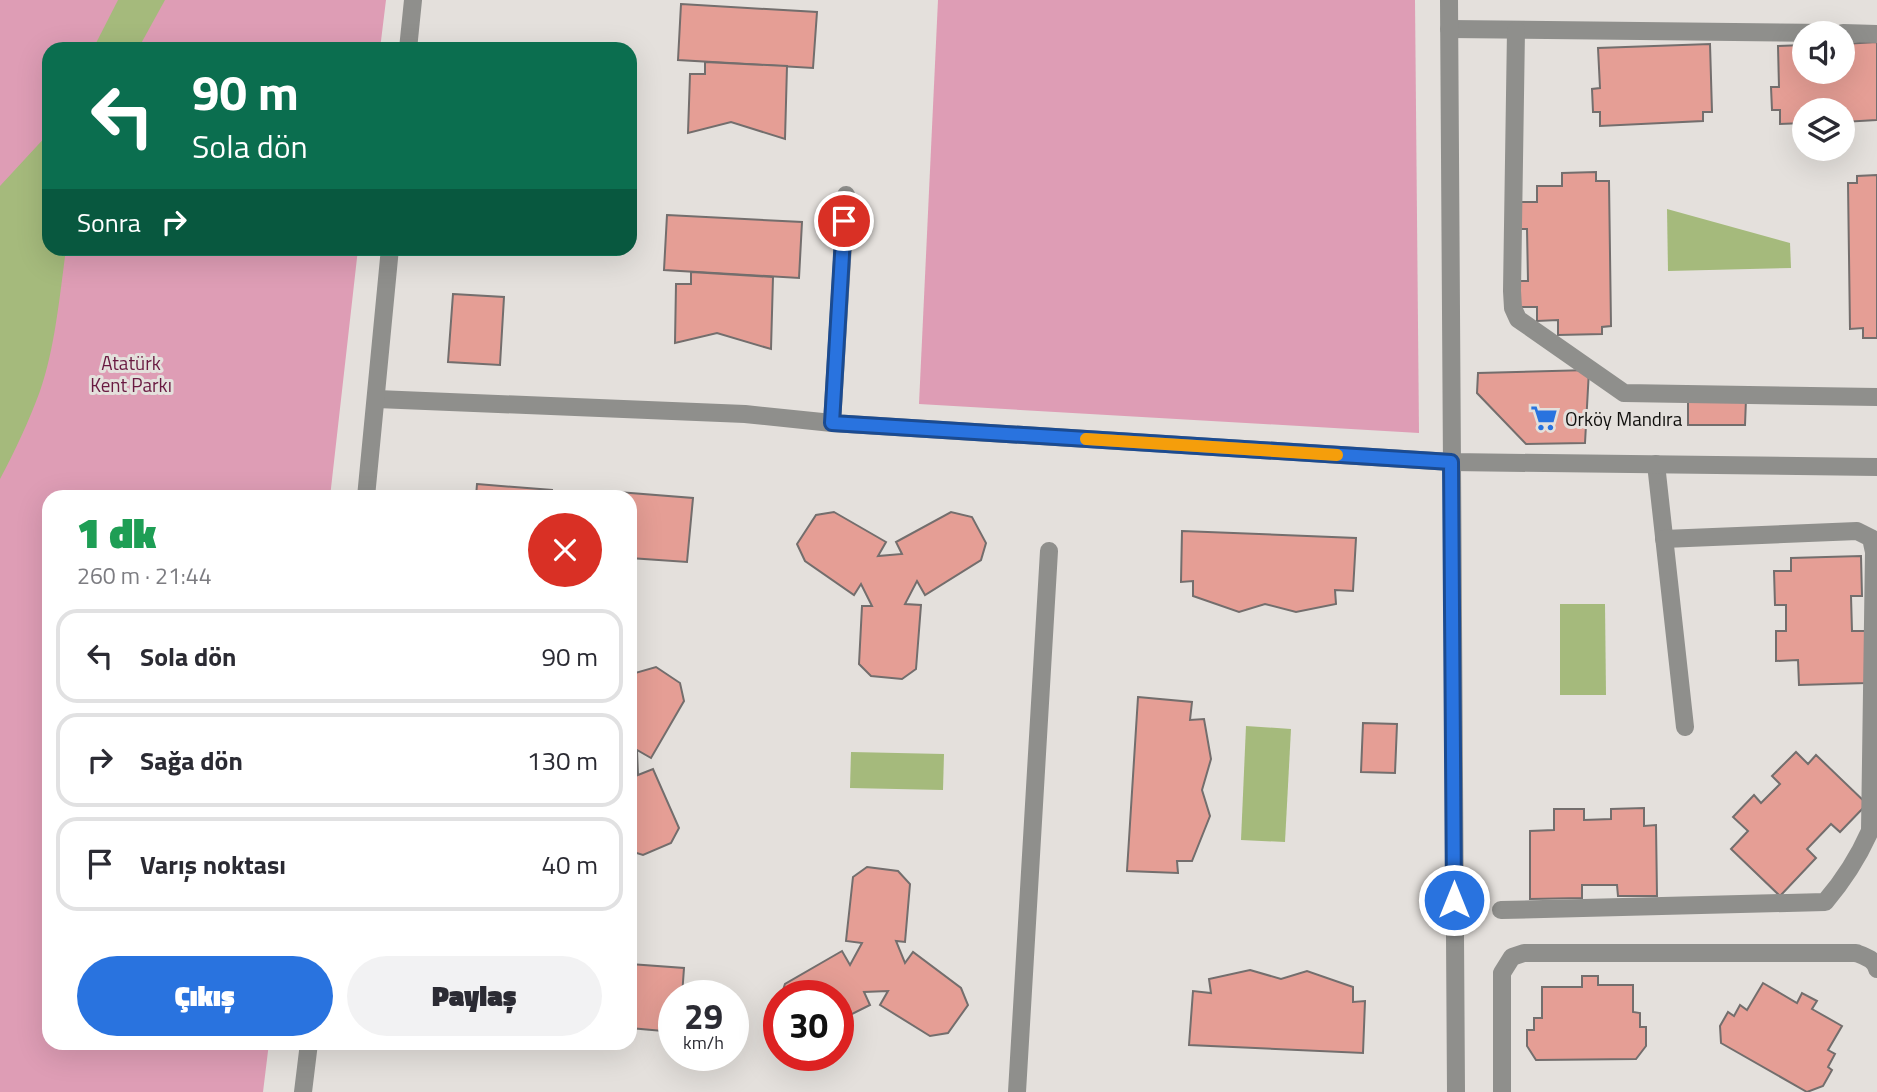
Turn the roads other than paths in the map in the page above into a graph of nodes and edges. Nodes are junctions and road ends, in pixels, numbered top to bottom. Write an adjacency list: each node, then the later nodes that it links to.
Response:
1 (413, 0): 8 (street)
2 (1449, 0): 3 (street)
3 (1449, 29): 4 (street); 14 (street)
4 (1516, 30): 5 (street); 11 (street)
5 (1792, 33)
6 (1855, 33): 7 (street)
7 (1877, 34)
8 (409, 42)
9 (846, 195): 13 (street)
10 (389, 256): 12 (street)
11 (1877, 397)
12 (377, 399): 13 (street); 17 (street)
13 (832, 423): 14 (street)
14 (1451, 462): 15 (street); 26 (street)
15 (1656, 464): 16 (street); 18 (street)
16 (1877, 467)
17 (367, 490)
18 (1664, 538): 20 (street); 21 (street)
19 (1049, 551): 25 (street)
20 (1685, 727)
21 (1501, 910)
22 (1877, 969): 27 (street)
23 (308, 1050): 24 (street)
24 (303, 1092)
25 (1017, 1092)
26 (1456, 1092)
27 (1503, 1092)

